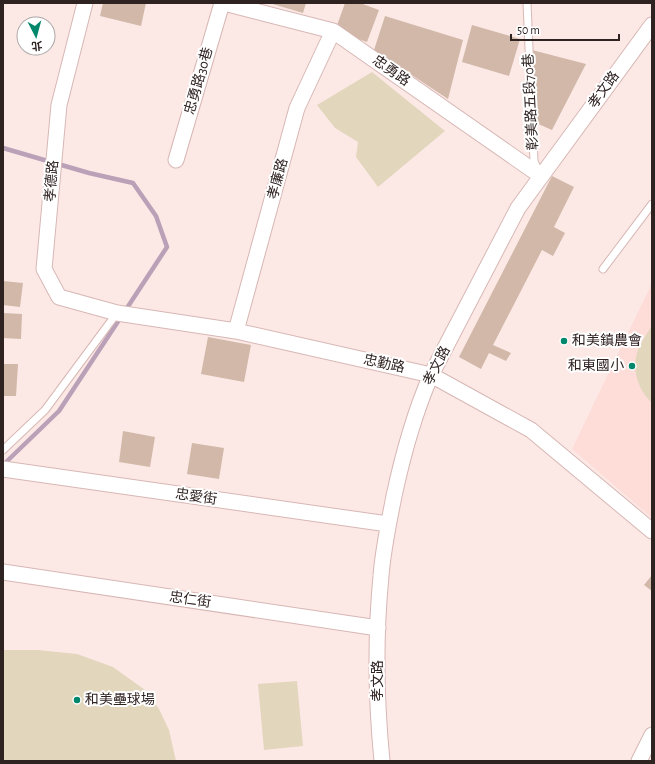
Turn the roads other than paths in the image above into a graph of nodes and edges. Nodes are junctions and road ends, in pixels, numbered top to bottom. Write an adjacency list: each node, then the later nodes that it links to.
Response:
1 (85, 3): 10 (street, 孝德路)
2 (223, 3): 5 (street, 忠勇路); 6 (street, 忠勇路30巷)
3 (527, 3): 7 (lane, 彰美路五段70巷)
4 (652, 25): 7 (street, 孝文路)
5 (333, 31): 7 (street, 忠勇路); 11 (street, 孝廉路)
6 (176, 160)
7 (541, 176): 12 (street, 孝文路)
8 (652, 204): 9 (lane)
9 (603, 269)
10 (117, 313): 11 (street, 忠勤路); 13 (lane)
11 (236, 331): 12 (street, 忠勤路)
12 (431, 374): 15 (street, 孝文路); 16 (street, 忠勤路)
13 (3, 450)
14 (3, 469): 15 (street, 忠愛街)
15 (388, 524): 18 (street, 孝文路)
16 (652, 531)
17 (3, 572): 18 (street, 忠仁街)
18 (378, 628): 20 (street, 孝文路)
19 (652, 735): 21 (street)
20 (382, 761)
21 (639, 761)

